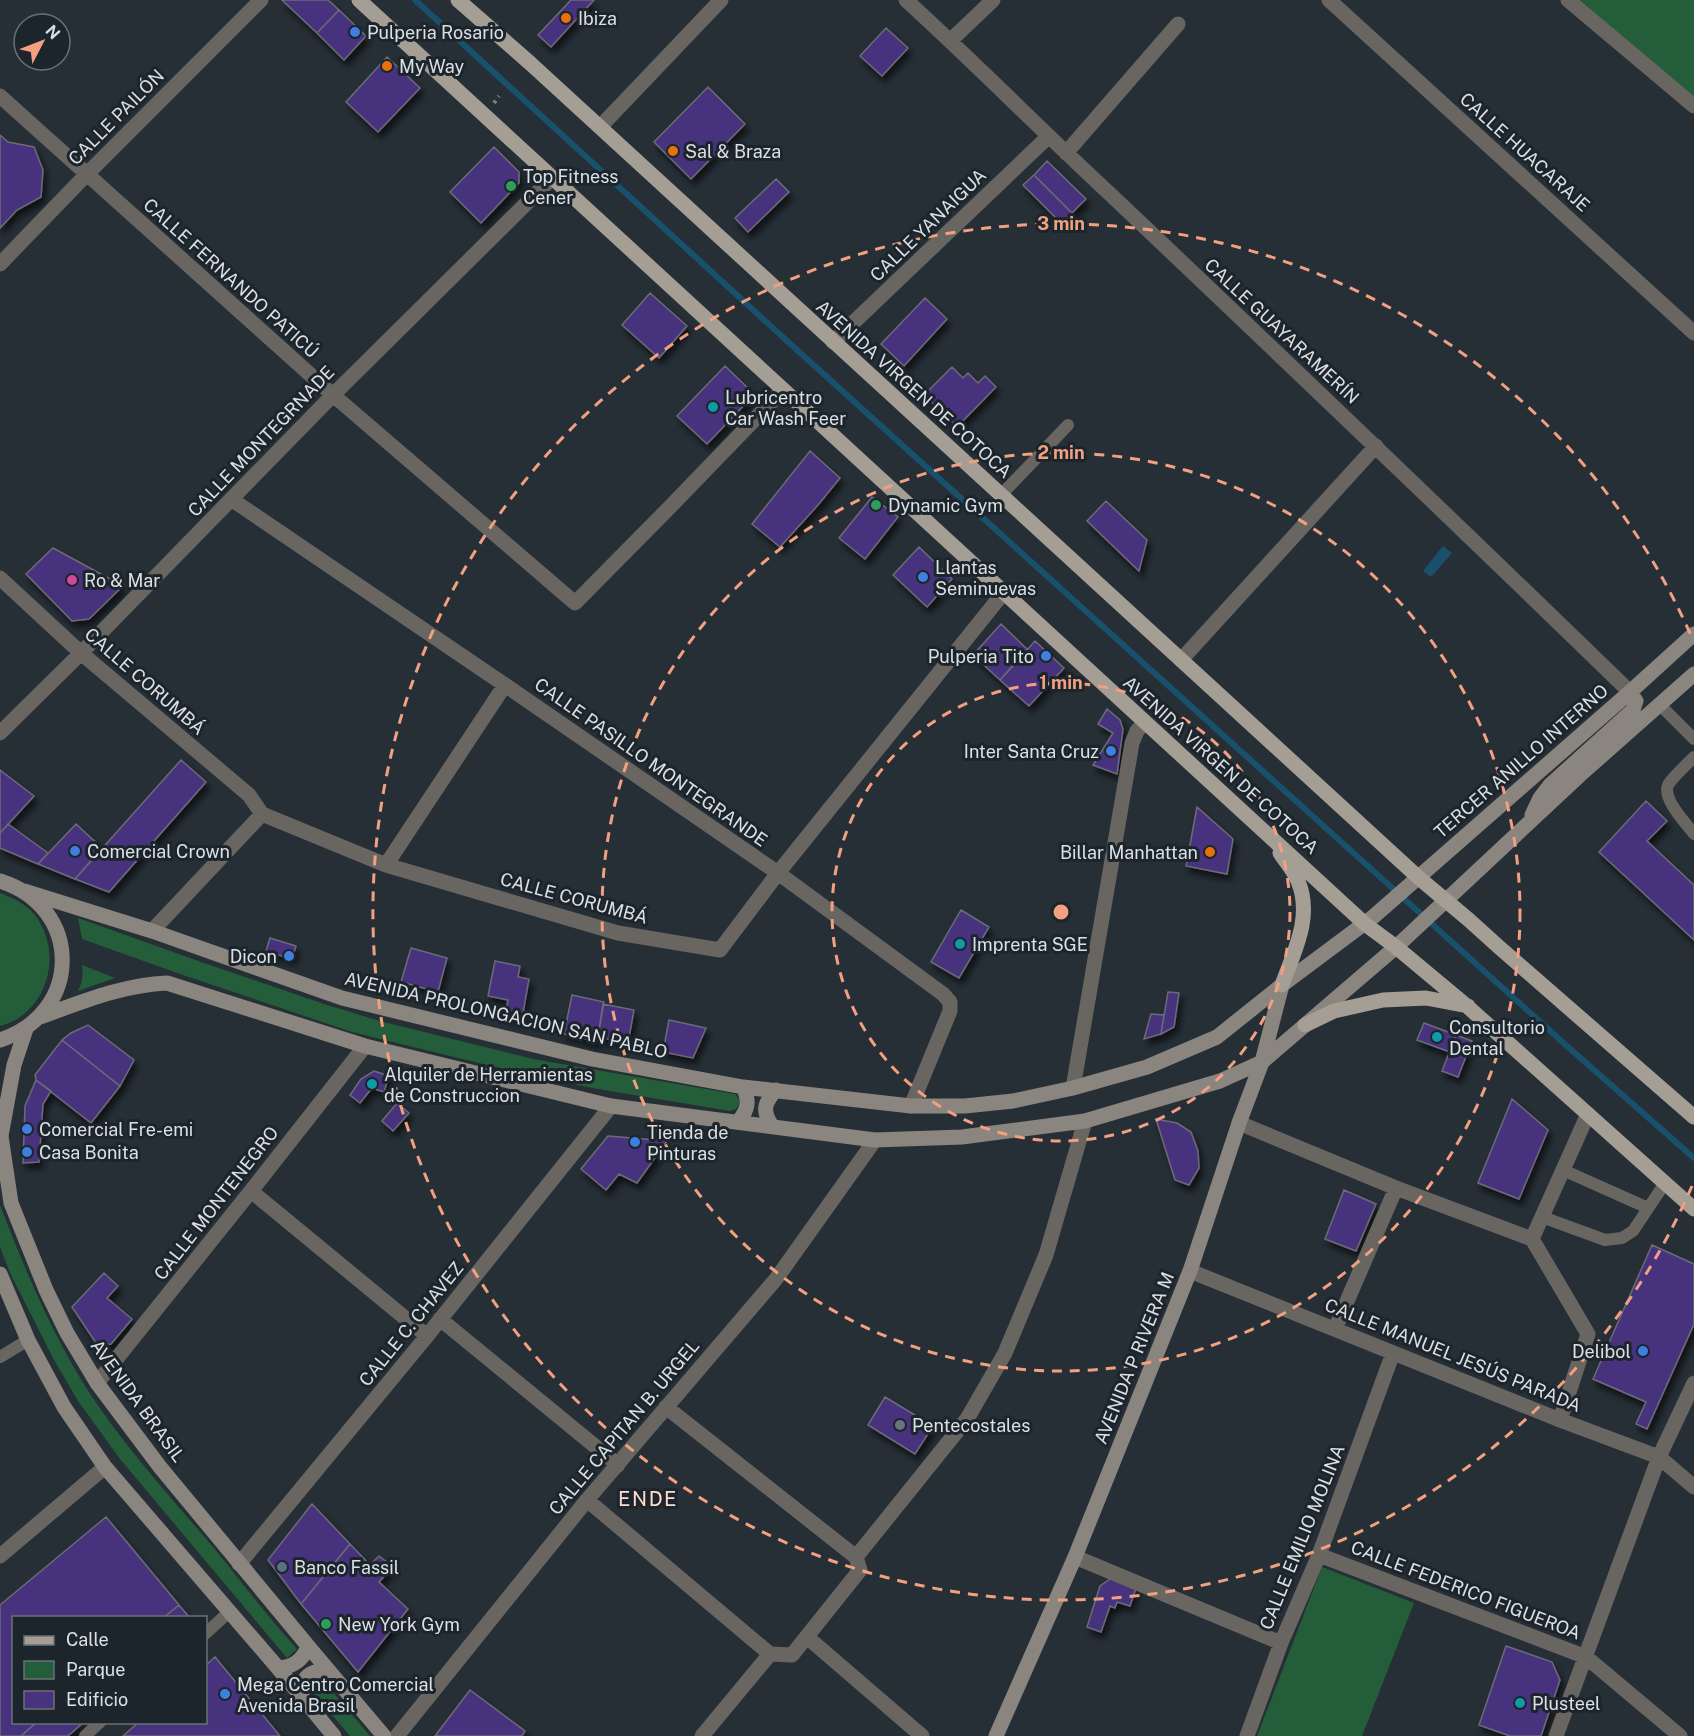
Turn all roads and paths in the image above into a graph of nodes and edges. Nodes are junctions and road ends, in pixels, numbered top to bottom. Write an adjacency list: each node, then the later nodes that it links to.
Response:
1 (261, 0): 16 (street, CALLE PAILÓN)
2 (359, 0): 17 (main road, AVENIDA VIRGEN DE COTOCA)
3 (458, 0): 13 (main road, AVENIDA VIRGEN DE COTOCA)
4 (722, 0): 13 (street)
5 (906, 0): 10 (street, CALLE GUAYARAMERÍN)
6 (993, 0): 10 (street)
7 (1329, 0): 19 (street, CALLE HUACARAJE)
8 (1568, 0): 12 (street)
9 (1178, 24): 15 (street)
10 (950, 41): 14 (street, CALLE GUAYARAMERÍN)
11 (0, 96): 16 (street, CALLE FERNANDO PATICÚ)
12 (1694, 106)
13 (600, 128): 20 (main road, AVENIDA VIRGEN DE COTOCA)
14 (1049, 136): 15 (street, CALLE GUAYARAMERÍN); 20 (street, CALLE YANAIGUA)
15 (1066, 153): 24 (street, CALLE GUAYARAMERÍN)
16 (86, 175): 18 (street, CALLE PAILÓN); 22 (street, CALLE FERNANDO PATICÚ)
17 (552, 178): 21 (main road, AVENIDA VIRGEN DE COTOCA); 22 (street, CALLE MONTEGRNADE)
18 (0, 264)
19 (1694, 333)
20 (834, 342): 25 (main road, AVENIDA VIRGEN DE COTOCA)
21 (783, 390): 22 (street, CALLE FERNANDO PATICÚ); 28 (main road, AVENIDA VIRGEN DE COTOCA)
22 (333, 395): 26 (street, CALLE MONTEGRNADE)
23 (1068, 425): 25 (lane)
24 (1376, 446): 31 (street); 34 (street, CALLE GUAYARAMERÍN)
25 (1001, 495): 31 (main road, AVENIDA VIRGEN DE COTOCA)
26 (231, 500): 30 (street, CALLE MONTEGRNADE); 33 (street, CALLE PASILLO MONTEGRANDE)
27 (0, 579): 30 (street, CALLE CORUMBÁ)
28 (1004, 592): 36 (main road, AVENIDA VIRGEN DE COTOCA); 45 (street, CALLE CORUMBÁ)
29 (1694, 634): 34 (main road, TERCER ANILLO INTERNO)
30 (81, 653): 37 (street, CALLE MONTEGRNADE); 40 (street, CALLE CORUMBÁ)
31 (1181, 660): 46 (main road, AVENIDA VIRGEN DE COTOCA)
32 (1694, 674): 35 (main road)
33 (505, 685): 44 (street); 45 (street, CALLE PASILLO MONTEGRANDE)
34 (1630, 692): 41 (main road); 46 (main road, TERCER ANILLO INTERNO)
35 (1660, 705): 38 (lane); 41 (main road)
36 (1144, 722): 42 (main road, AVENIDA VIRGEN DE COTOCA); 62 (street)
37 (0, 733)
38 (1694, 740)
39 (1694, 757): 43 (lane)
40 (262, 814): 44 (street, CALLE CORUMBÁ); 51 (street)
41 (1529, 823): 49 (main road)
42 (1267, 833): 50 (main road, AVENIDA VIRGEN DE COTOCA); 53 (main road)
43 (1694, 834)
44 (386, 866): 45 (street, CALLE CORUMBÁ)
45 (778, 873): 65 (street, CALLE PASILLO MONTEGRANDE)
46 (1416, 880): 49 (main road, AVENIDA VIRGEN DE COTOCA); 50 (main road, TERCER ANILLO INTERNO)
47 (0, 881): 48 (main road, AVENIDA PROLONGACION SAN PABLO)
48 (24, 891): 51 (main road, AVENIDA PROLONGACION SAN PABLO); 55 (main road)
49 (1443, 903): 52 (main road); 67 (main road, AVENIDA VIRGEN DE COTOCA)
50 (1369, 920): 52 (main road, AVENIDA VIRGEN DE COTOCA); 53 (main road, AVENIDA PROLONGACION SAN PABLO)
51 (152, 931): 61 (main road, AVENIDA PROLONGACION SAN PABLO)
52 (1398, 944): 54 (main road, AVENIDA VIRGEN DE COTOCA); 56 (main road)
53 (1282, 986): 60 (main road, AVENIDA P RIVERA M); 62 (main road, AVENIDA PROLONGACION SAN PABLO)
54 (1468, 1007): 56 (main road); 66 (main road, AVENIDA VIRGEN DE COTOCA)
55 (39, 1017): 57 (main road); 59 (main road)
56 (1305, 1025): 60 (main road)
57 (26, 1029): 58 (main road); 89 (main road, AVENIDA BRASIL)
58 (0, 1040)
59 (365, 1046): 64 (main road); 76 (street, CALLE MONTENEGRO)
60 (1262, 1062): 68 (main road); 70 (main road, AVENIDA P RIVERA M)
61 (743, 1087): 63 (main road, AVENIDA PROLONGACION SAN PABLO); 69 (main road)
62 (1073, 1088): 65 (main road, AVENIDA PROLONGACION SAN PABLO)
63 (776, 1090): 65 (main road, AVENIDA PROLONGACION SAN PABLO); 71 (main road)
64 (611, 1106): 69 (main road); 83 (street, CALLE C. CHAVEZ)
65 (911, 1106)
66 (1588, 1114): 73 (street); 74 (main road, AVENIDA VIRGEN DE COTOCA)
67 (1694, 1117)
68 (1085, 1121): 72 (main road); 100 (street)
69 (738, 1122): 71 (main road)
70 (1239, 1123): 75 (street); 81 (main road, AVENIDA P RIVERA M)
71 (772, 1126): 72 (main road)
72 (875, 1140): 91 (street, CALLE CAPITAN B. URGEL)
73 (1563, 1170): 77 (lane); 79 (street)
74 (1665, 1183): 77 (lane); 78 (main road, AVENIDA VIRGEN DE COTOCA)
75 (1396, 1188): 80 (street); 84 (street)
76 (251, 1191): 85 (street); 89 (street, CALLE MONTENEGRO)
77 (1648, 1208): 79 (lane)
78 (1694, 1209)
79 (1542, 1217): 80 (street)
80 (1532, 1239): 92 (street)
81 (1190, 1271): 84 (street, CALLE MANUEL JESÚS PARADA); 101 (main road, AVENIDA P RIVERA M)
82 (0, 1274): 86 (main road)
83 (440, 1319): 85 (street, CALLE C. CHAVEZ); 94 (street)
84 (1335, 1329): 87 (street, CALLE MANUEL JESÚS PARADA)
85 (427, 1336): 102 (street, CALLE C. CHAVEZ)
86 (28, 1340): 88 (lane); 95 (main road)
87 (1393, 1353): 92 (street, CALLE MANUEL JESÚS PARADA); 98 (street, CALLE EMILIO MOLINA)
88 (0, 1357)
89 (97, 1383): 102 (main road, AVENIDA BRASIL)
90 (1694, 1383): 93 (street)
91 (666, 1407): 94 (street, CALLE CAPITAN B. URGEL); 100 (street)
92 (1560, 1420): 93 (street, CALLE MANUEL JESÚS PARADA)
93 (1659, 1457): 96 (street, CALLE MANUEL JESÚS PARADA); 109 (street)
94 (618, 1465): 97 (street, CALLE CAPITAN B. URGEL)
95 (105, 1467): 99 (street); 103 (main road)
96 (1694, 1487)
97 (587, 1500): 108 (street); 117 (street, CALLE CAPITAN B. URGEL)
98 (1318, 1555): 106 (street, CALLE EMILIO MOLINA); 109 (street, CALLE FEDERICO FIGUEROA)
99 (0, 1556)
100 (856, 1557): 105 (street)
101 (1076, 1557): 106 (street); 120 (main road, AVENIDA P RIVERA M)
102 (239, 1564): 107 (main road, AVENIDA BRASIL)
103 (229, 1612): 104 (lane); 110 (main road)
104 (207, 1632)
105 (807, 1637): 108 (street); 119 (street)
106 (1281, 1643): 121 (street, CALLE EMILIO MOLINA)
107 (308, 1647): 110 (main road); 111 (main road, AVENIDA BRASIL)
108 (770, 1654): 118 (street)
109 (1587, 1657): 122 (street); 123 (street, CALLE FEDERICO FIGUEROA)
110 (278, 1668): 112 (main road)
111 (327, 1669): 112 (main road); 116 (main road, AVENIDA BRASIL)
112 (298, 1693): 115 (main road)
113 (98, 1724): 114 (lane)
114 (85, 1736)
115 (334, 1736)
116 (384, 1736)
117 (397, 1736)
118 (702, 1736)
119 (922, 1736)
120 (996, 1736)
121 (1247, 1736)
122 (1556, 1736)
123 (1680, 1736)

